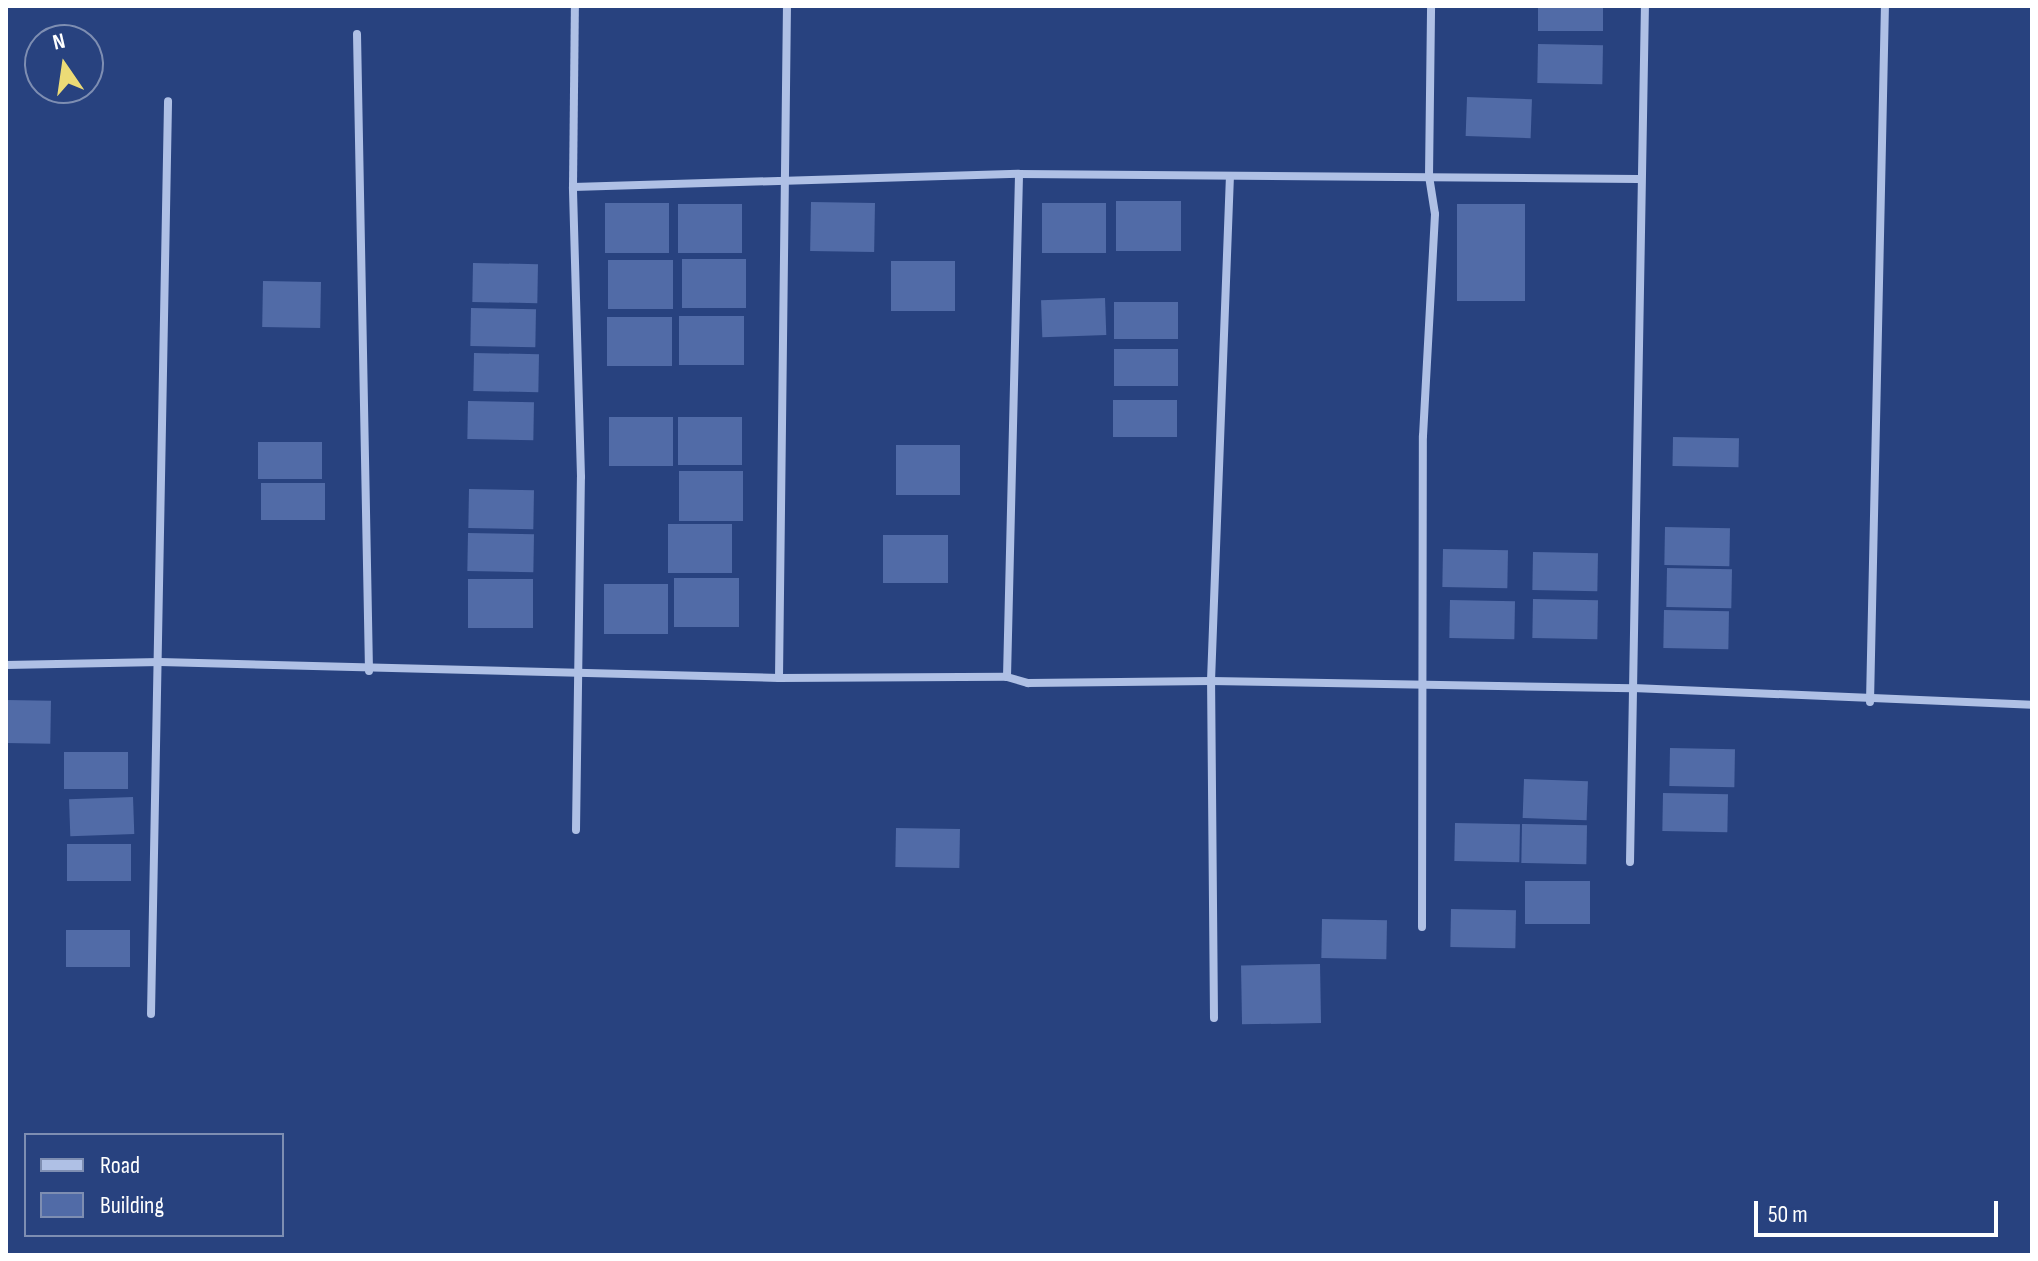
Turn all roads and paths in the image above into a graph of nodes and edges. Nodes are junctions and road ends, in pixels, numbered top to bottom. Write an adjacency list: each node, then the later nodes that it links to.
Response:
1 (575, 6): 13 (street)
2 (787, 6): 12 (street)
3 (1431, 6): 10 (street)
4 (1645, 6): 11 (street)
5 (1885, 6): 23 (street)
6 (357, 34): 16 (street)
7 (168, 101): 14 (street)
8 (1019, 174): 9 (street); 12 (street); 18 (street)
9 (1230, 176): 10 (street); 20 (street)
10 (1429, 176): 11 (street); 21 (street)
11 (1638, 179): 22 (street)
12 (782, 180): 13 (street); 19 (street)
13 (573, 187): 17 (street)
14 (160, 662): 15 (street); 16 (street); 28 (street)
15 (6, 665)
16 (369, 671): 17 (street)
17 (575, 674): 19 (street); 25 (street)
18 (1007, 677): 19 (street); 20 (street)
19 (779, 678)
20 (1211, 681): 21 (street); 29 (street)
21 (1424, 688): 22 (street); 27 (street)
22 (1633, 688): 23 (street); 26 (street)
23 (1870, 702): 24 (street)
24 (2032, 705)
25 (576, 830)
26 (1630, 862)
27 (1422, 927)
28 (151, 1014)
29 (1214, 1018)

